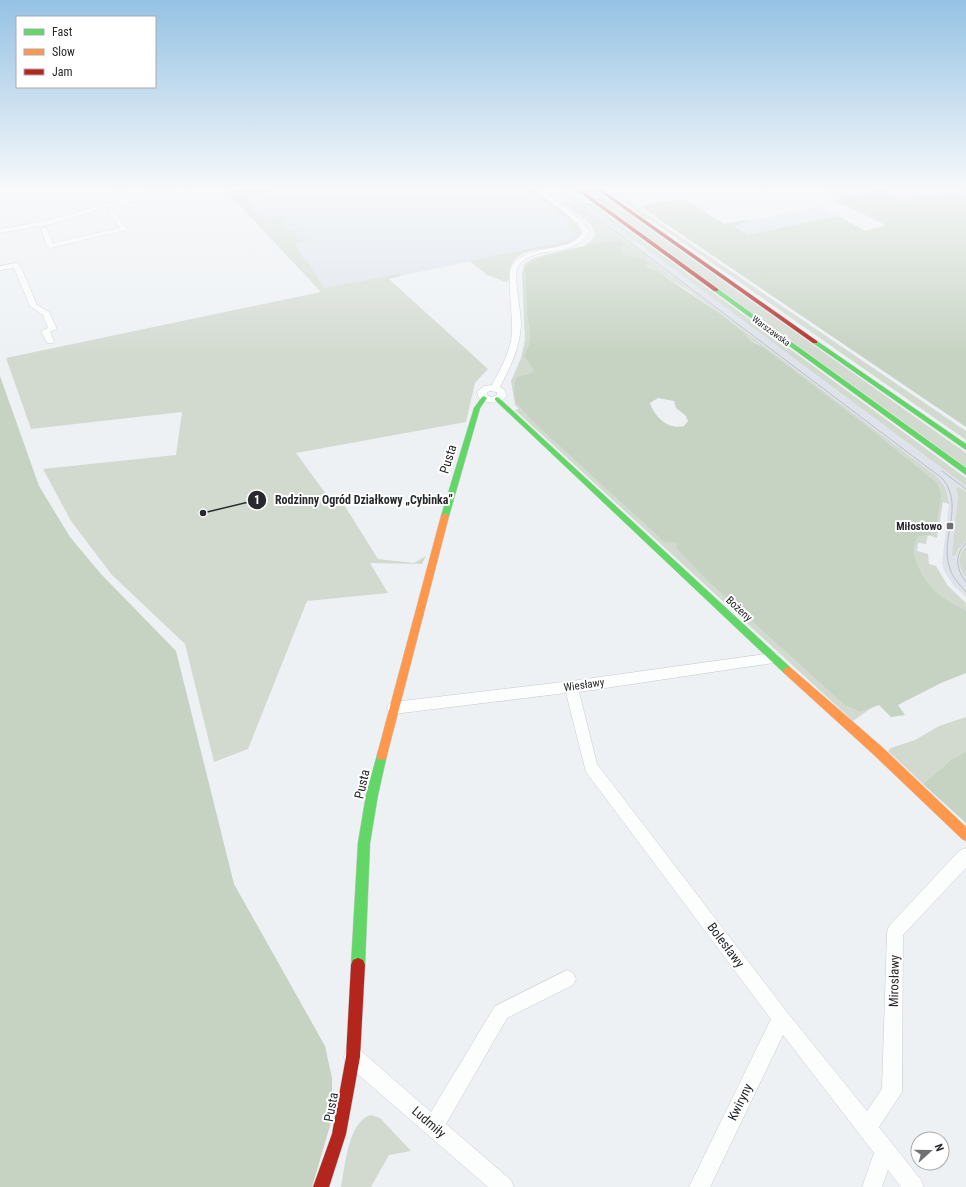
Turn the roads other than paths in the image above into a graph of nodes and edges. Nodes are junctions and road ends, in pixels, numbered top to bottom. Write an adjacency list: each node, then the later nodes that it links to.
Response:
1 (573, 244): 6 (street)
2 (653, 244): 10 (main road, Warszawska)
3 (677, 244): 9 (main road, Warszawska)
4 (0, 268): 5 (street)
5 (50, 341)
6 (495, 388): 7 (street); 8 (street)
7 (484, 398): 8 (street); 13 (main road, Pusta)
8 (497, 400): 11 (main road, Bożeny)
9 (966, 448)
10 (966, 472)
11 (774, 658): 12 (street, Wiesławy); 14 (main road, Bożeny)
12 (571, 687): 13 (street, Wiesławy); 17 (street, Bolesławy)
13 (394, 708): 18 (main road, Pusta)
14 (966, 835)
15 (966, 856): 20 (street, Mirosławy)
16 (567, 979): 19 (street)
17 (781, 1018): 20 (street, Bolesławy); 24 (street, Kwiryny)
18 (354, 1057): 19 (street, Ludmiły); 22 (main road, Pusta)
19 (434, 1126): 23 (street, Ludmiły)
20 (867, 1127): 21 (street, Bolesławy)
21 (885, 1151): 25 (street); 26 (street, Bolesławy)
22 (322, 1187)
23 (504, 1187)
24 (699, 1187)
25 (872, 1187)
26 (914, 1187)

